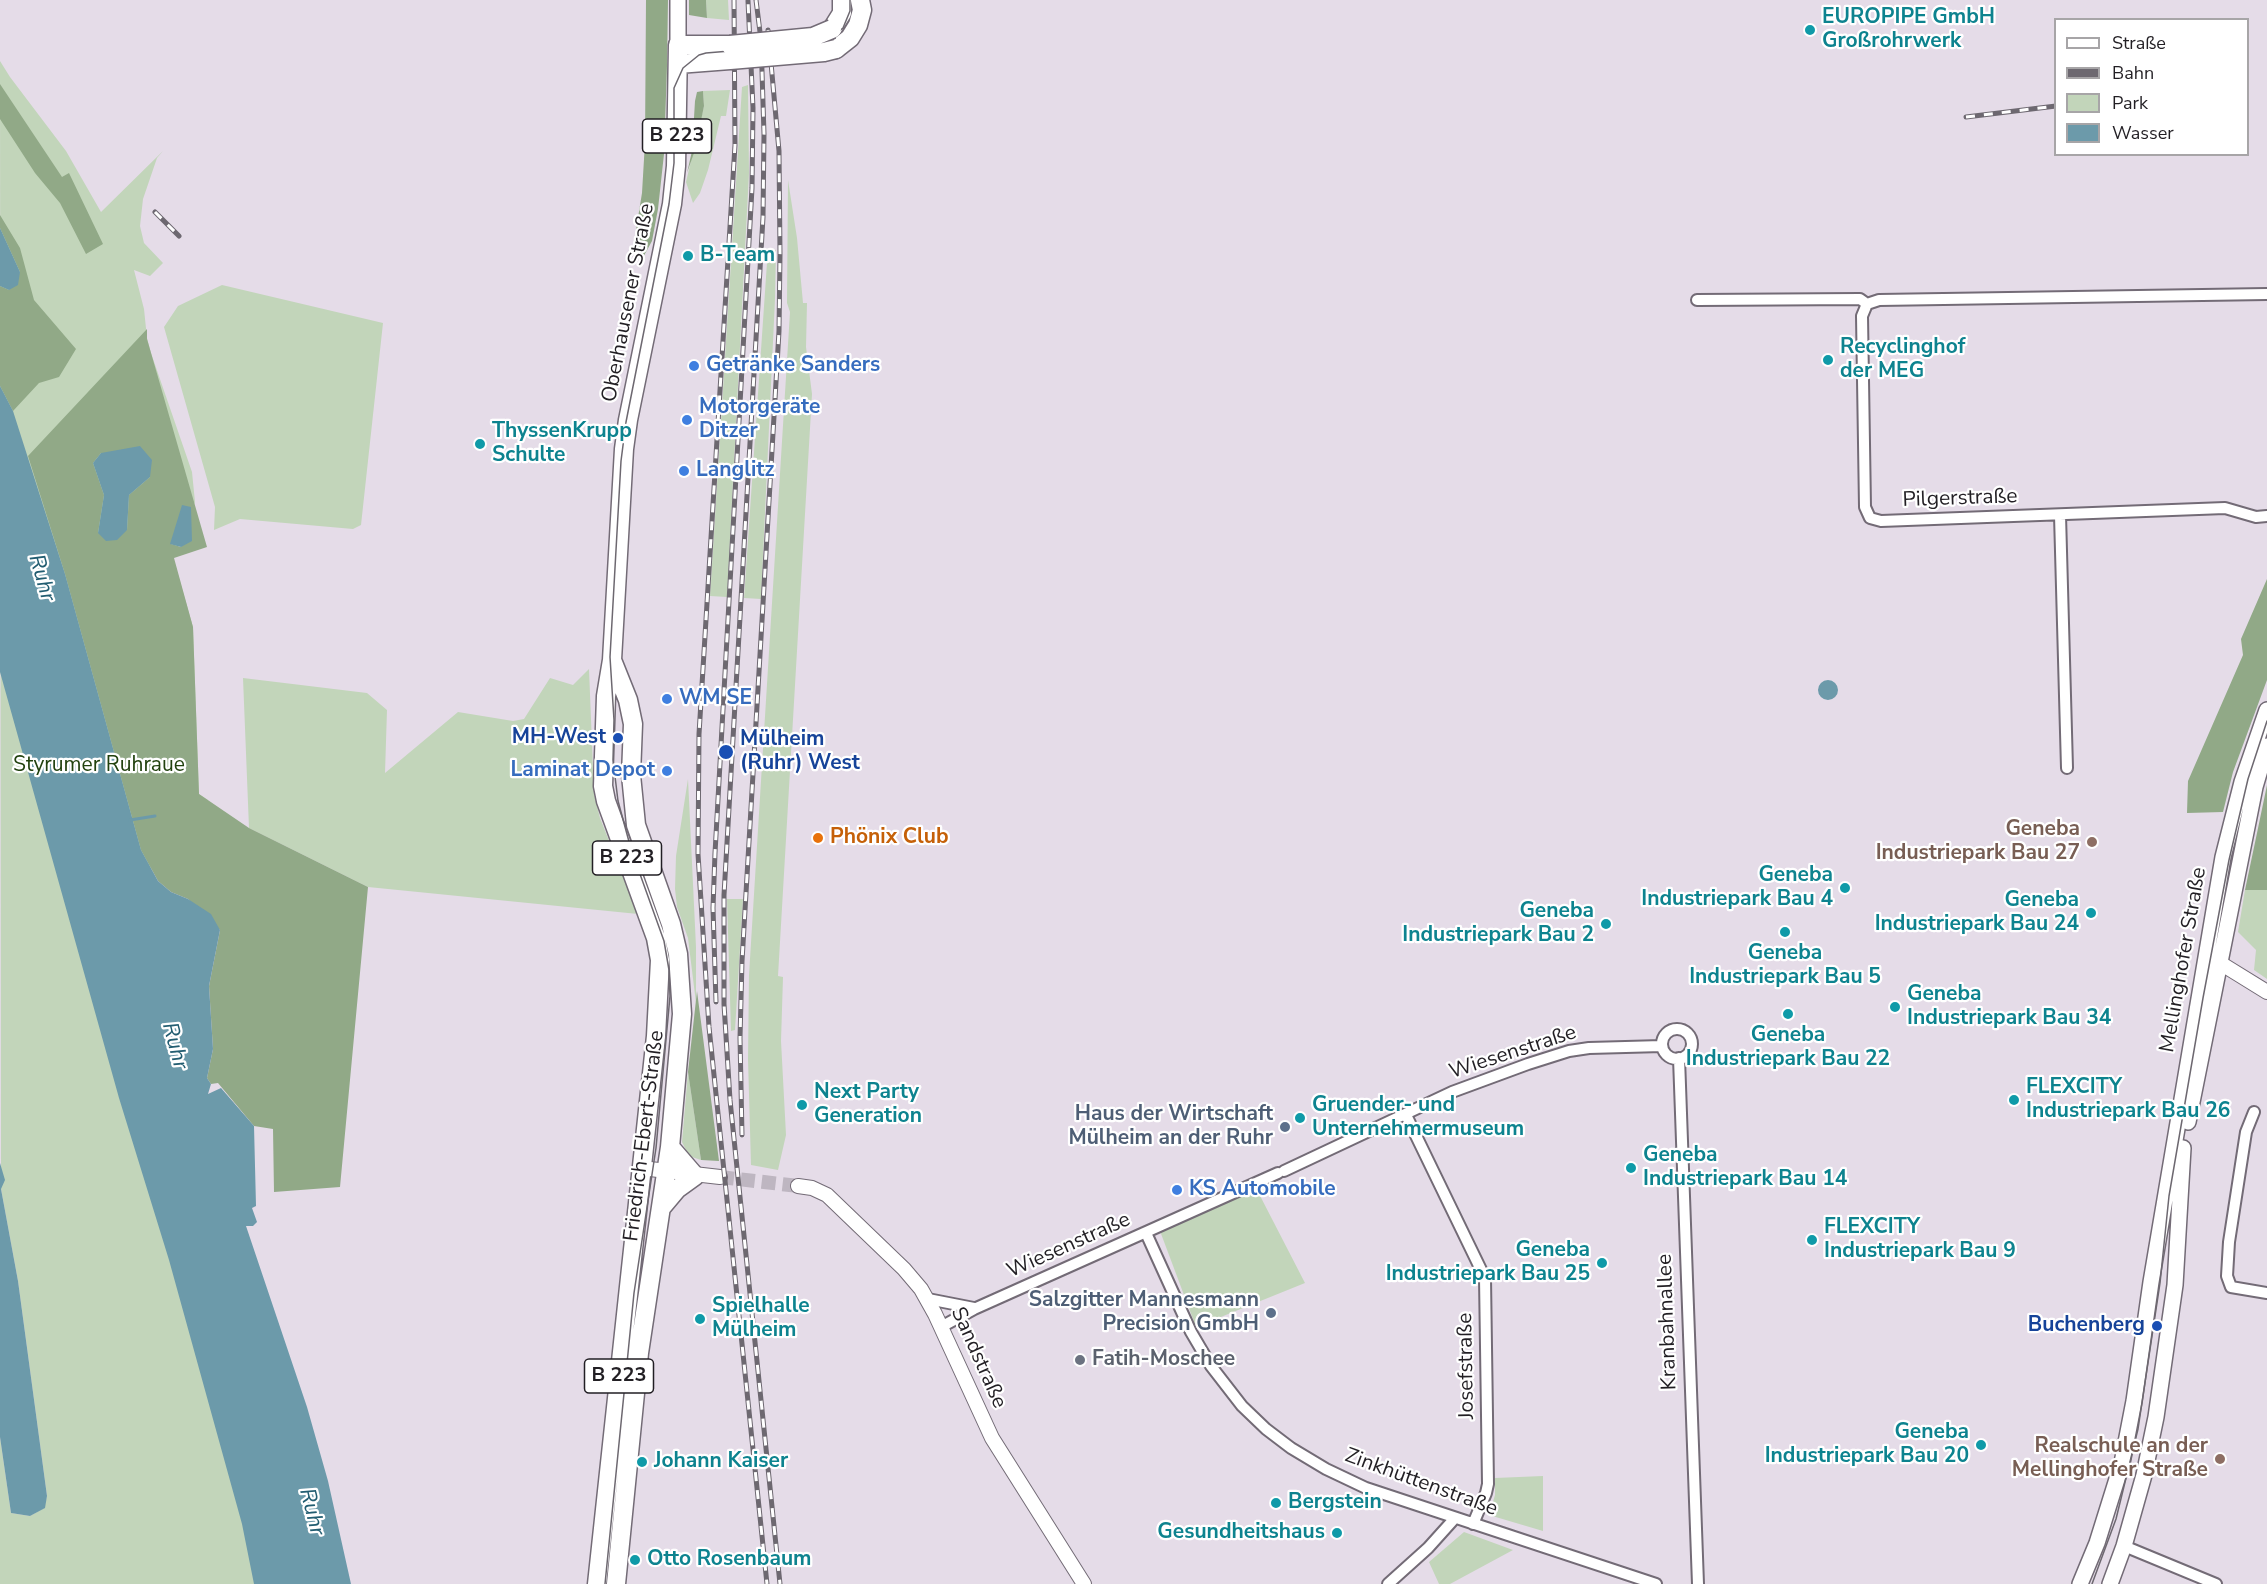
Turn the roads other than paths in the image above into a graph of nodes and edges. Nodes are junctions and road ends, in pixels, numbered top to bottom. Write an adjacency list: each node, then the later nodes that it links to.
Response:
1 (678, 0): 5 (main road)
2 (842, 0): 4 (main road, bridge)
3 (860, 0): 4 (main road, bridge)
4 (730, 52): 5 (main road)
5 (678, 55): 11 (main road, Oberhausener Straße / B 223)
6 (2267, 294): 8 (street)
7 (1696, 300): 8 (street)
8 (1867, 304): 9 (street, Pilgerstraße)
9 (2060, 515): 10 (street, Pilgerstraße); 16 (street)
10 (2267, 516)
11 (612, 660): 12 (main road, Oberhausener Straße / B 223); 14 (main road, Oberhausener Straße / B 223)
12 (628, 700): 24 (main road, Friedrich-Ebert-Straße / B 223)
13 (2267, 710): 17 (main road, Mellinghofer Straße)
14 (606, 720): 25 (main road, Friedrich-Ebert-Straße / B 223)
15 (2267, 746): 18 (main road, Mellinghofer Straße)
16 (2067, 768)
17 (2205, 955): 18 (street); 31 (main road, Mellinghofer Straße)
18 (2221, 963): 19 (street); 32 (main road, Mellinghofer Straße)
19 (2267, 992)
20 (1662, 1047): 21 (street); 21 (street, Kranbahnallee); 23 (street, Wiesenstraße)
21 (1679, 1058): 46 (street, Kranbahnallee)
22 (2254, 1112): 34 (street)
23 (1407, 1115): 33 (street, Wiesenstraße); 39 (street, Josefstraße)
24 (670, 1147): 26 (main road, Friedrich-Ebert-Straße / B 223); 27 (main road)
25 (641, 1168): 26 (street); 41 (main road, Friedrich-Ebert-Straße / B 223)
26 (667, 1172): 27 (street); 30 (main road, Friedrich-Ebert-Straße / B 223)
27 (695, 1176): 28 (street); 30 (main road)
28 (720, 1177)
29 (798, 1186): 35 (street, Sandstraße)
30 (661, 1208): 42 (main road, Friedrich-Ebert-Straße / B 223)
31 (2161, 1222): 32 (main road); 47 (main road, Mellinghofer Straße)
32 (2177, 1225): 40 (main road, Mellinghofer Straße)
33 (1146, 1233): 36 (street, Wiesenstraße); 38 (street, Zinkhüttenstraße)
34 (2267, 1293)
35 (928, 1299): 36 (street); 37 (street, Sandstraße)
36 (974, 1309): 37 (street, Wiesenstraße)
37 (941, 1327): 43 (street, Sandstraße)
38 (1452, 1522): 39 (street, Zinkhüttenstraße); 44 (street)
39 (1473, 1524): 45 (street, Zinkhüttenstraße)
40 (2124, 1546): 48 (main road, Mellinghofer Straße); 49 (street)
41 (597, 1584)
42 (616, 1584)
43 (1084, 1584)
44 (1388, 1584)
45 (1656, 1584)
46 (1698, 1584)
47 (2080, 1584)
48 (2110, 1584)
49 (2216, 1584)

